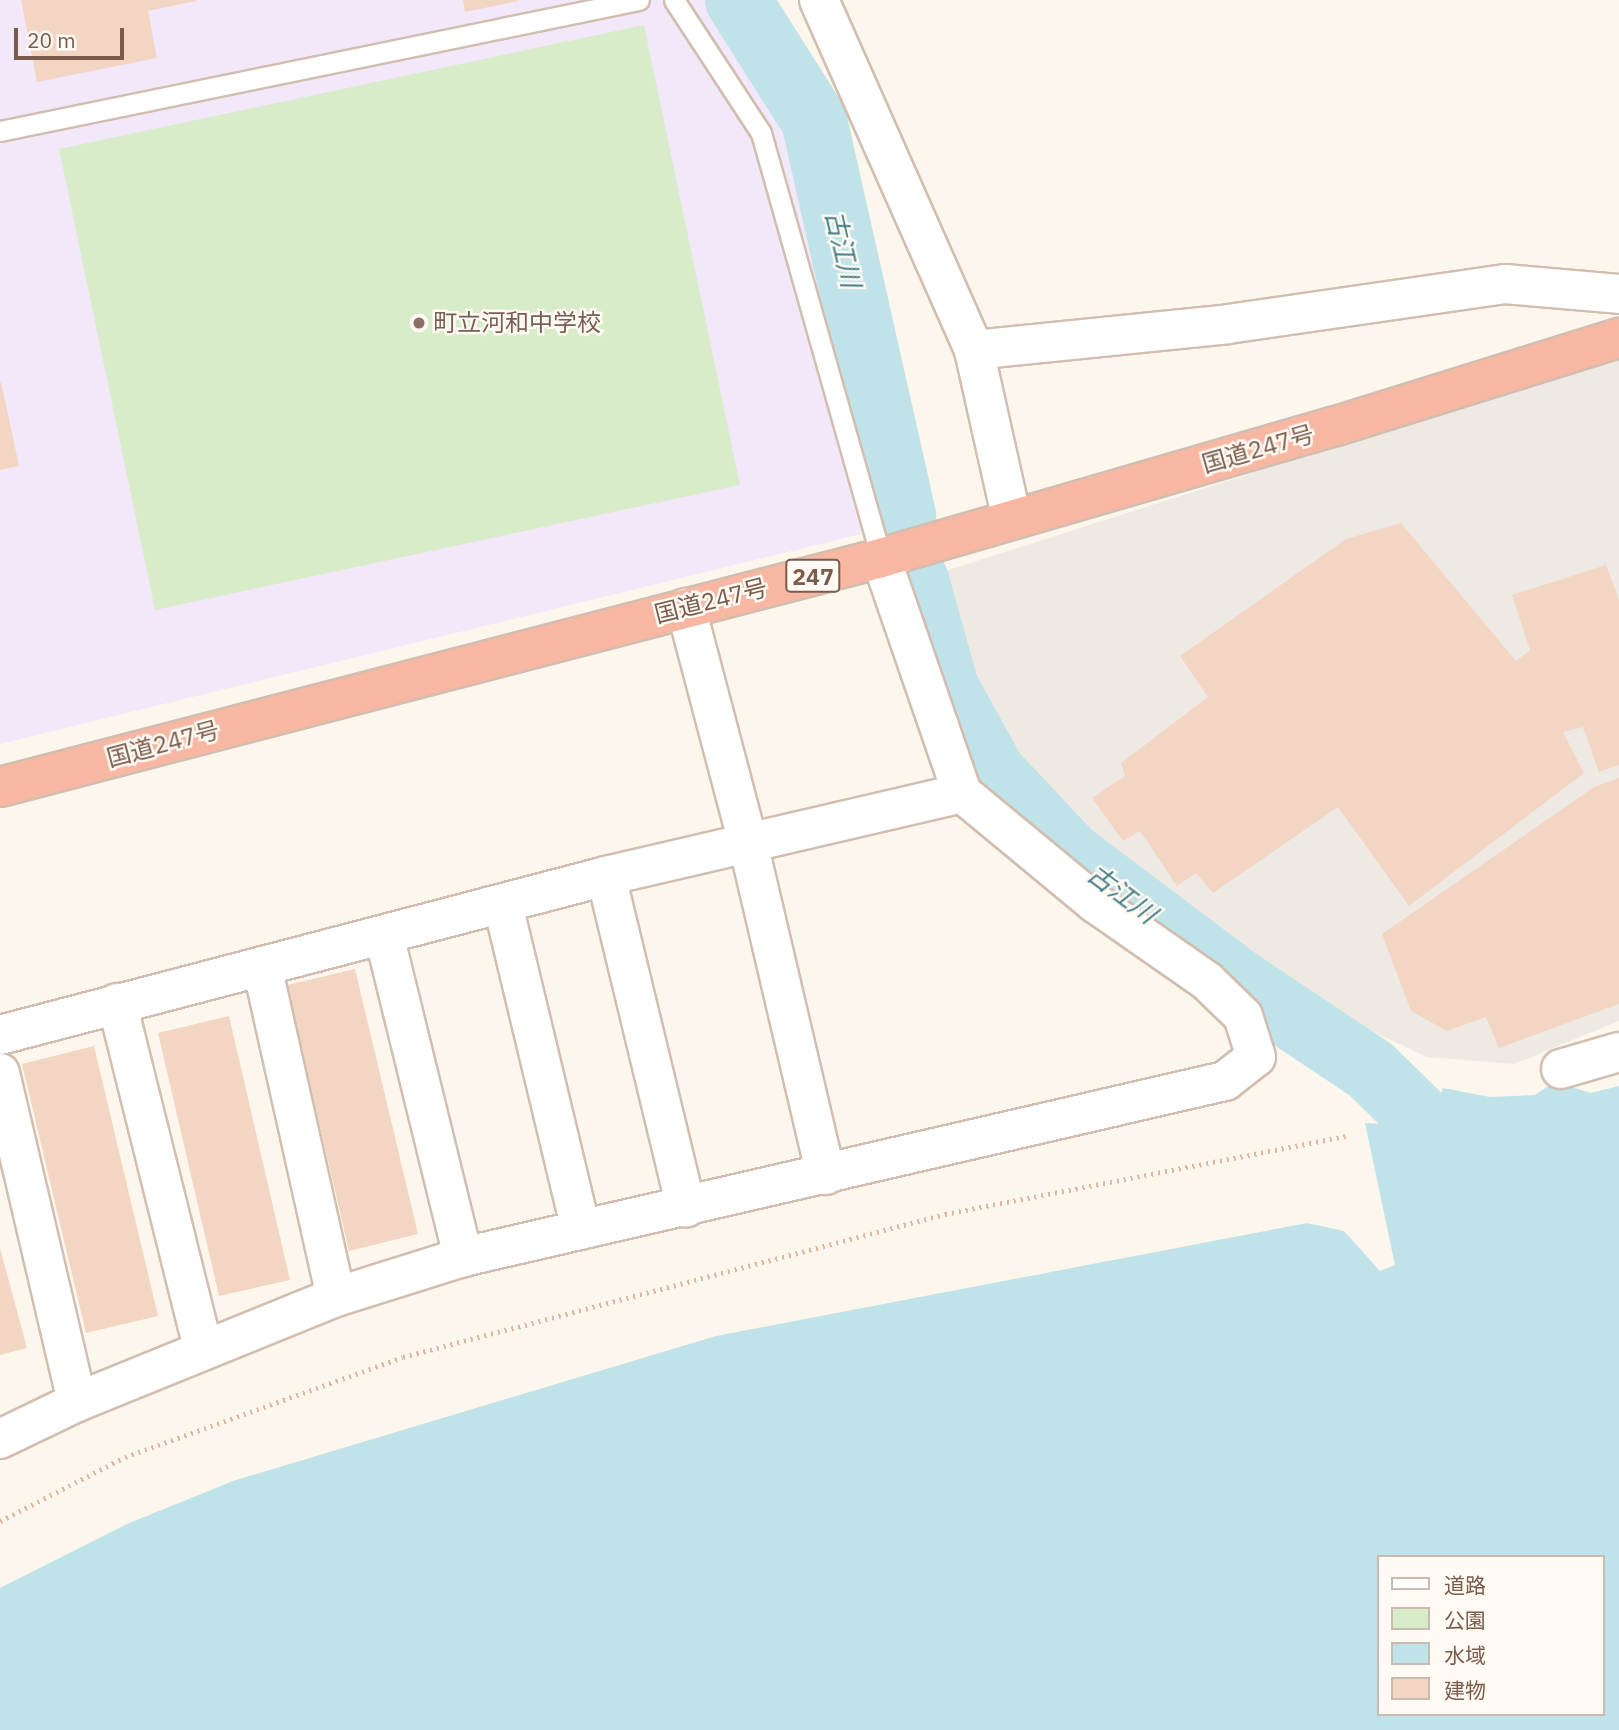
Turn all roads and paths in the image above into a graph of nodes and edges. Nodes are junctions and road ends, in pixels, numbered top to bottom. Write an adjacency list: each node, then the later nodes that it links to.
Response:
1 (639, 0): 4 (lane)
2 (674, 0): 9 (lane)
3 (818, 0): 7 (street)
4 (0, 131)
5 (1619, 294): 7 (street)
6 (1619, 338): 8 (highway, 国道247号 / 247)
7 (974, 350): 8 (street)
8 (1012, 520): 9 (highway, 国道247号 / 247)
9 (881, 558): 10 (highway, 国道247号 / 247); 12 (street)
10 (686, 607): 11 (highway, 国道247号 / 247); 13 (street)
11 (0, 787)
12 (962, 793): 13 (street); 24 (street)
13 (748, 843): 14 (street); 24 (street)
14 (607, 876): 15 (street); 25 (street)
15 (503, 905): 16 (street); 26 (street)
16 (384, 935): 17 (street); 27 (street)
17 (262, 967): 18 (street); 28 (street)
18 (117, 1003): 19 (street); 29 (street)
19 (0, 1035)
20 (1619, 1052): 21 (street)
21 (1561, 1069)
22 (0, 1073): 30 (street)
23 (1345, 1136): 32 (path)
24 (826, 1175): 25 (street)
25 (686, 1207): 26 (street)
26 (581, 1230): 27 (street)
27 (463, 1257): 28 (street)
28 (336, 1297): 29 (street)
29 (203, 1349): 30 (street)
30 (77, 1402): 31 (street)
31 (0, 1439)
32 (0, 1521)

